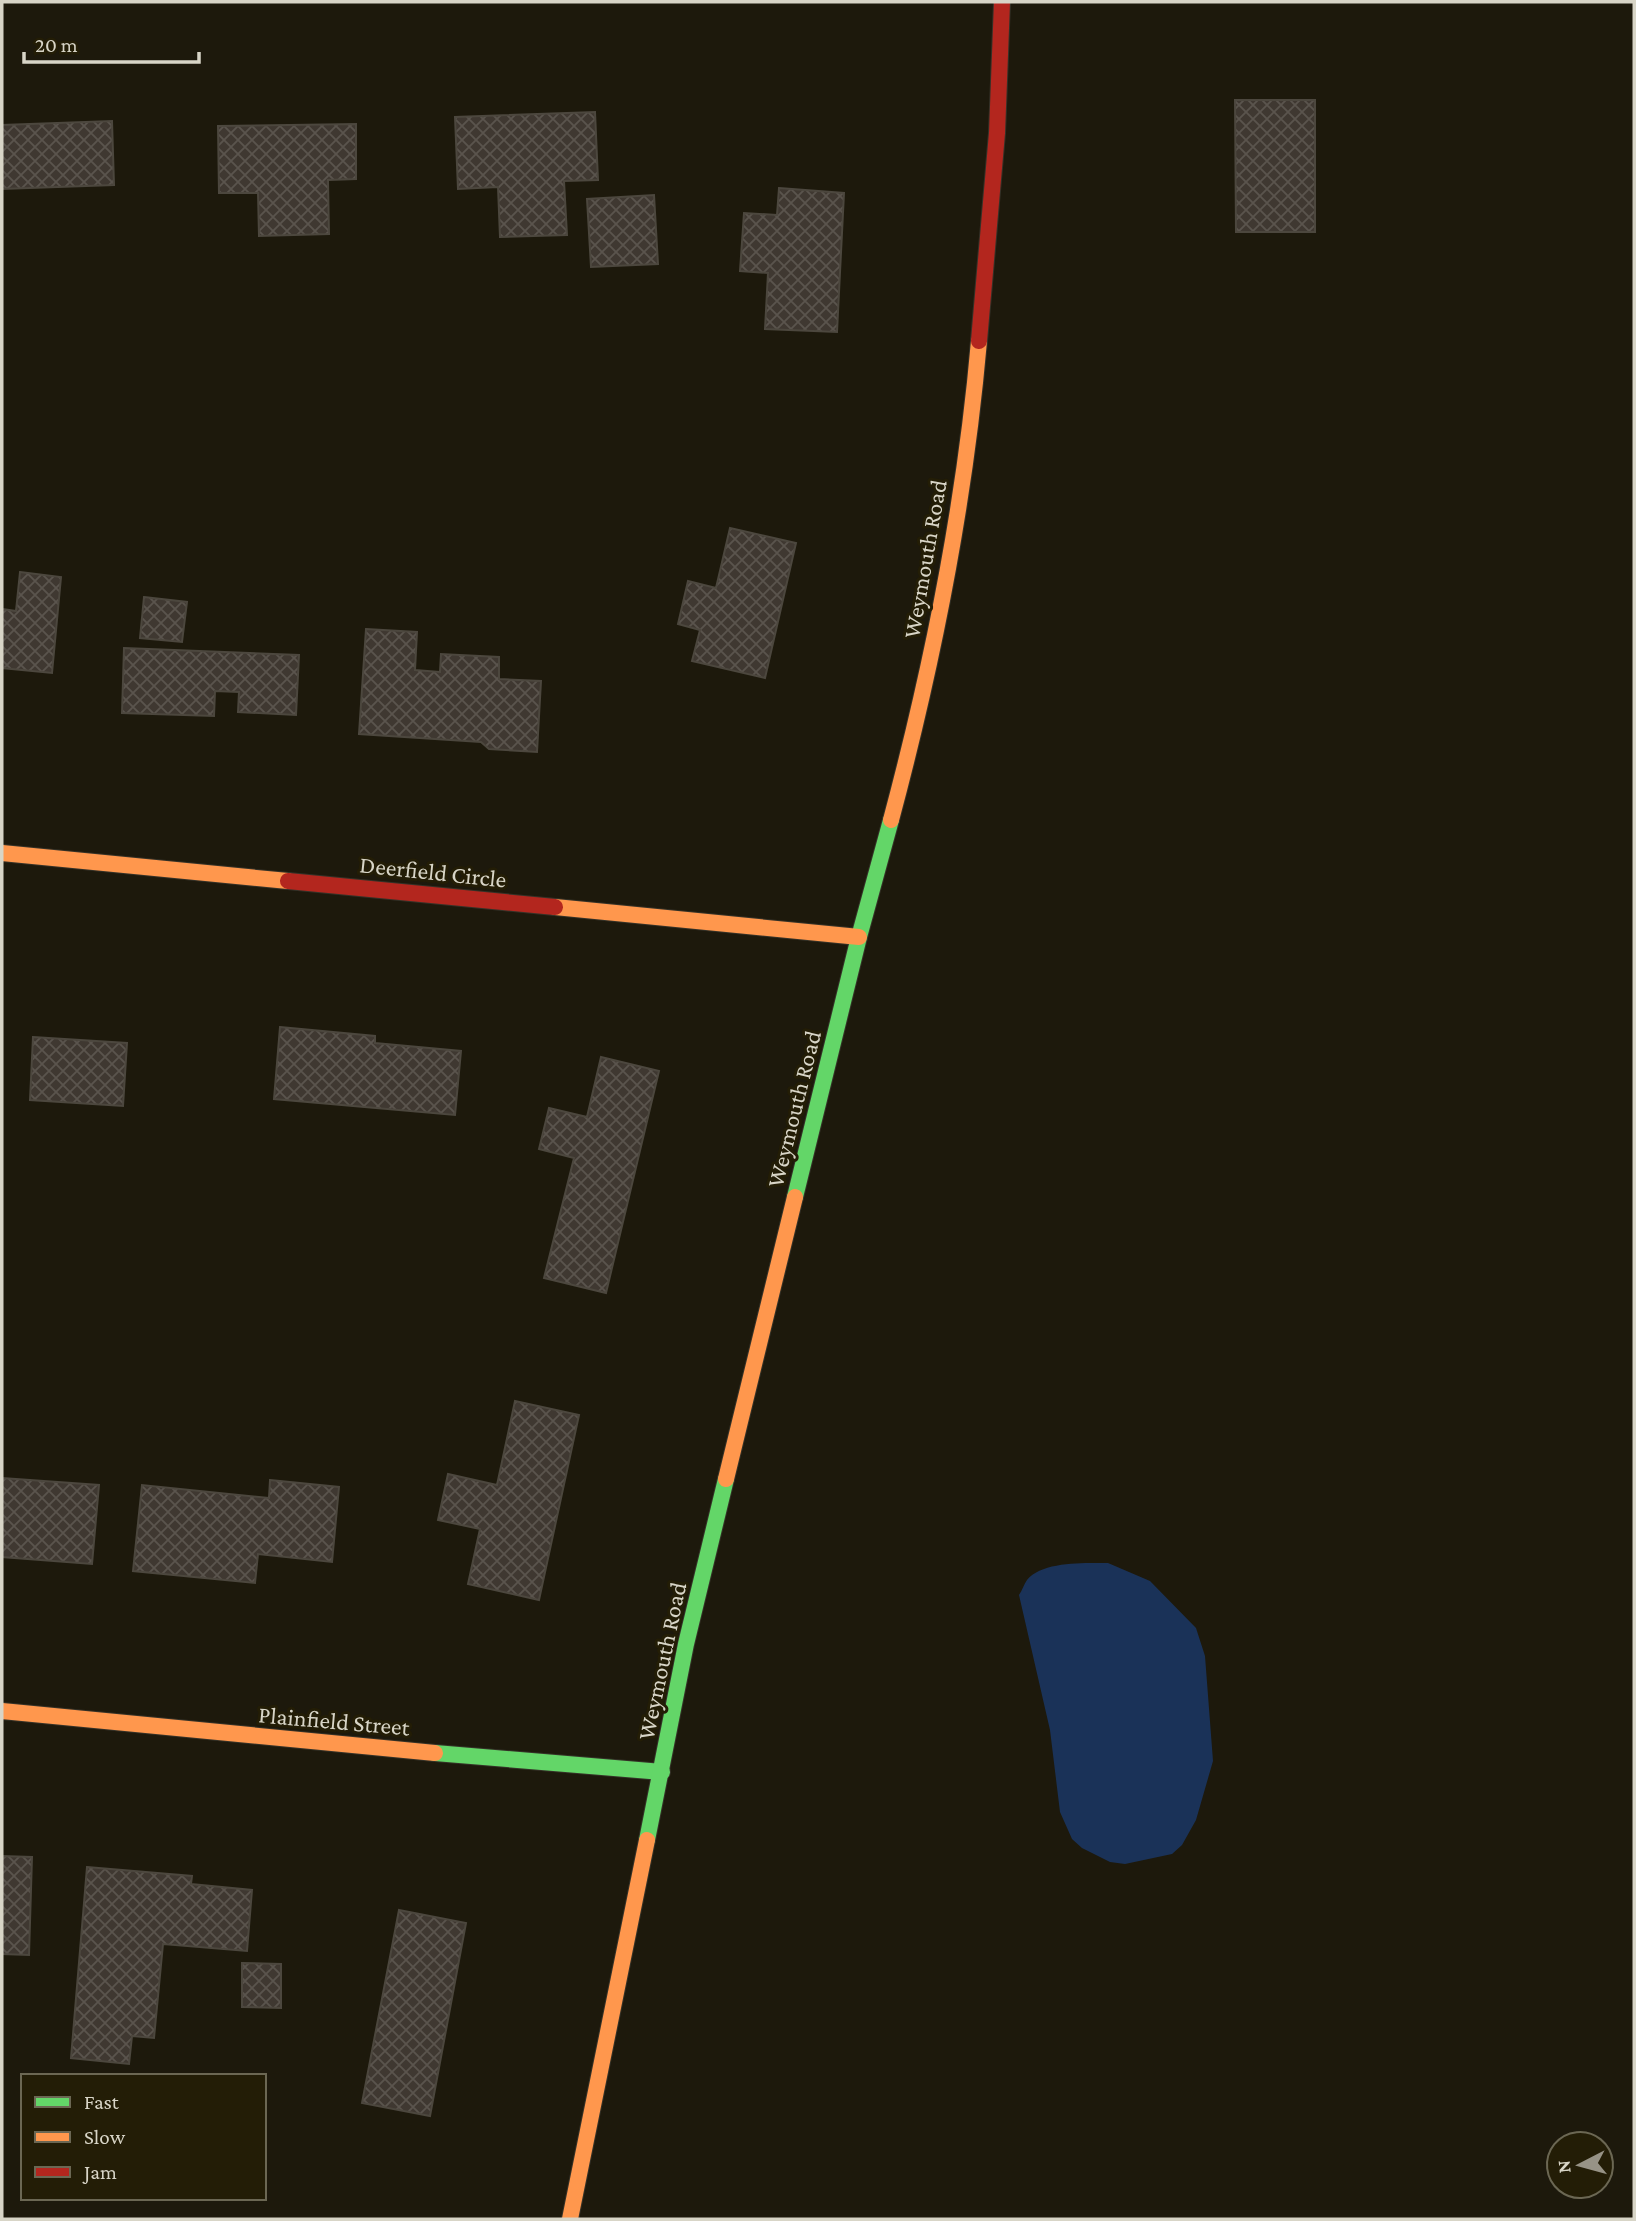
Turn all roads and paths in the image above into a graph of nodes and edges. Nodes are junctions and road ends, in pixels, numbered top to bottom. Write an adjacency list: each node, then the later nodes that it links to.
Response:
1 (1002, 2): 3 (street, Weymouth Road)
2 (2, 853): 3 (street, Deerfield Circle)
3 (859, 937): 5 (street, Weymouth Road)
4 (2, 1711): 5 (street, Plainfield Street)
5 (662, 1772): 6 (street, Weymouth Road)
6 (570, 2219)

